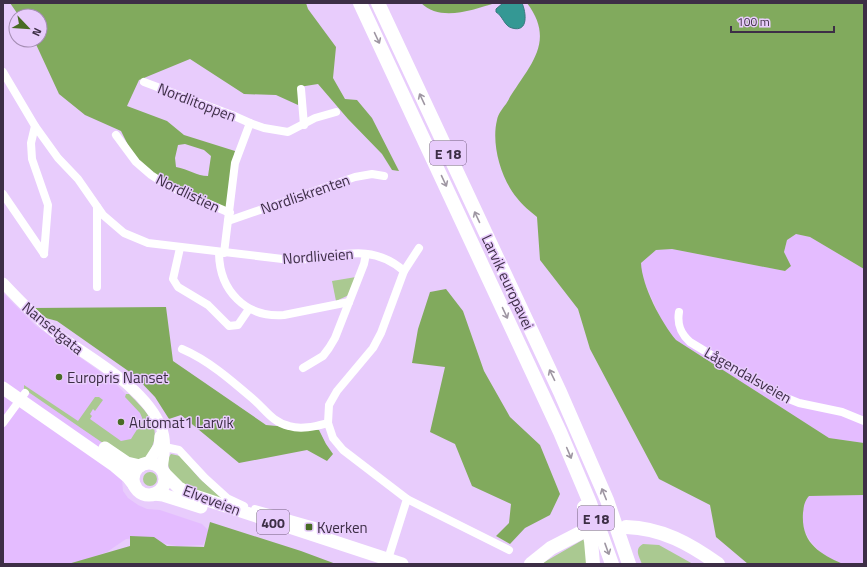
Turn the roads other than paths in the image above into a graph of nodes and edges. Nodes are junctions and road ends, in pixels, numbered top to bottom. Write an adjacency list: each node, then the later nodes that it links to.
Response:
1 (360, 3): 36 (highway, Larvik europavei / E 18, one-way to 36)
2 (378, 3): 50 (highway, Larvik europavei / E 18, one-way to 2)
3 (3, 72): 9 (street, Nordliveien)
4 (144, 82): 7 (street, Nordlitoppen)
5 (301, 89): 8 (street)
6 (336, 112): 8 (street, Nordlitoppen)
7 (250, 124): 8 (street, Nordlitoppen); 14 (street, Nordlitoppen)
8 (304, 125)
9 (35, 126): 12 (street); 13 (street, Nordliveien)
10 (116, 135): 14 (street, Nordlistien)
11 (384, 176): 14 (street, Nordliskrenten)
12 (3, 194)
13 (97, 207): 15 (street, Nordliveien); 21 (street)
14 (229, 217): 17 (street, Nordlitoppen)
15 (180, 248): 17 (street, Nordliveien); 23 (street)
16 (419, 248): 19 (street)
17 (221, 253): 18 (street, Nordliveien); 23 (street, Nordlitoppen)
18 (366, 254): 19 (street, Nordliveien); 22 (street)
19 (404, 271): 32 (street)
20 (3, 283): 33 (main road, Nansetgata)
21 (97, 287)
22 (349, 302): 23 (street); 26 (street)
23 (249, 309)
24 (679, 312): 30 (street, Lågendalsveien)
25 (182, 349): 32 (street)
26 (303, 368)
27 (3, 378): 29 (highway, 400)
28 (3, 388): 29 (highway, 400)
29 (22, 396): 31 (street); 34 (highway, 400); 37 (highway, 400)
30 (864, 421)
31 (3, 423)
32 (328, 423): 39 (street)
33 (162, 446): 34 (main road); 35 (main road, Nansetgata); 41 (street)
34 (144, 465): 35 (highway, 400); 37 (highway)
35 (163, 471): 38 (highway); 45 (highway, Elveveien / 400)
36 (578, 473): 48 (highway, E 18); 49 (highway, Larvik europavei / E 18, one-way to 49)
37 (135, 486): 38 (highway, 400)
38 (154, 494): 45 (highway, Elveveien / 400)
39 (407, 499): 43 (street); 45 (street)
40 (626, 527): 44 (highway, E 18)
41 (322, 528)
42 (584, 531): 47 (highway, E 18)
43 (509, 550)
44 (708, 560): 51 (highway, E 18)
45 (382, 562): 46 (highway, Elveveien / 400)
46 (402, 564)
47 (531, 564)
48 (593, 564)
49 (612, 564)
50 (629, 564)
51 (718, 564)

